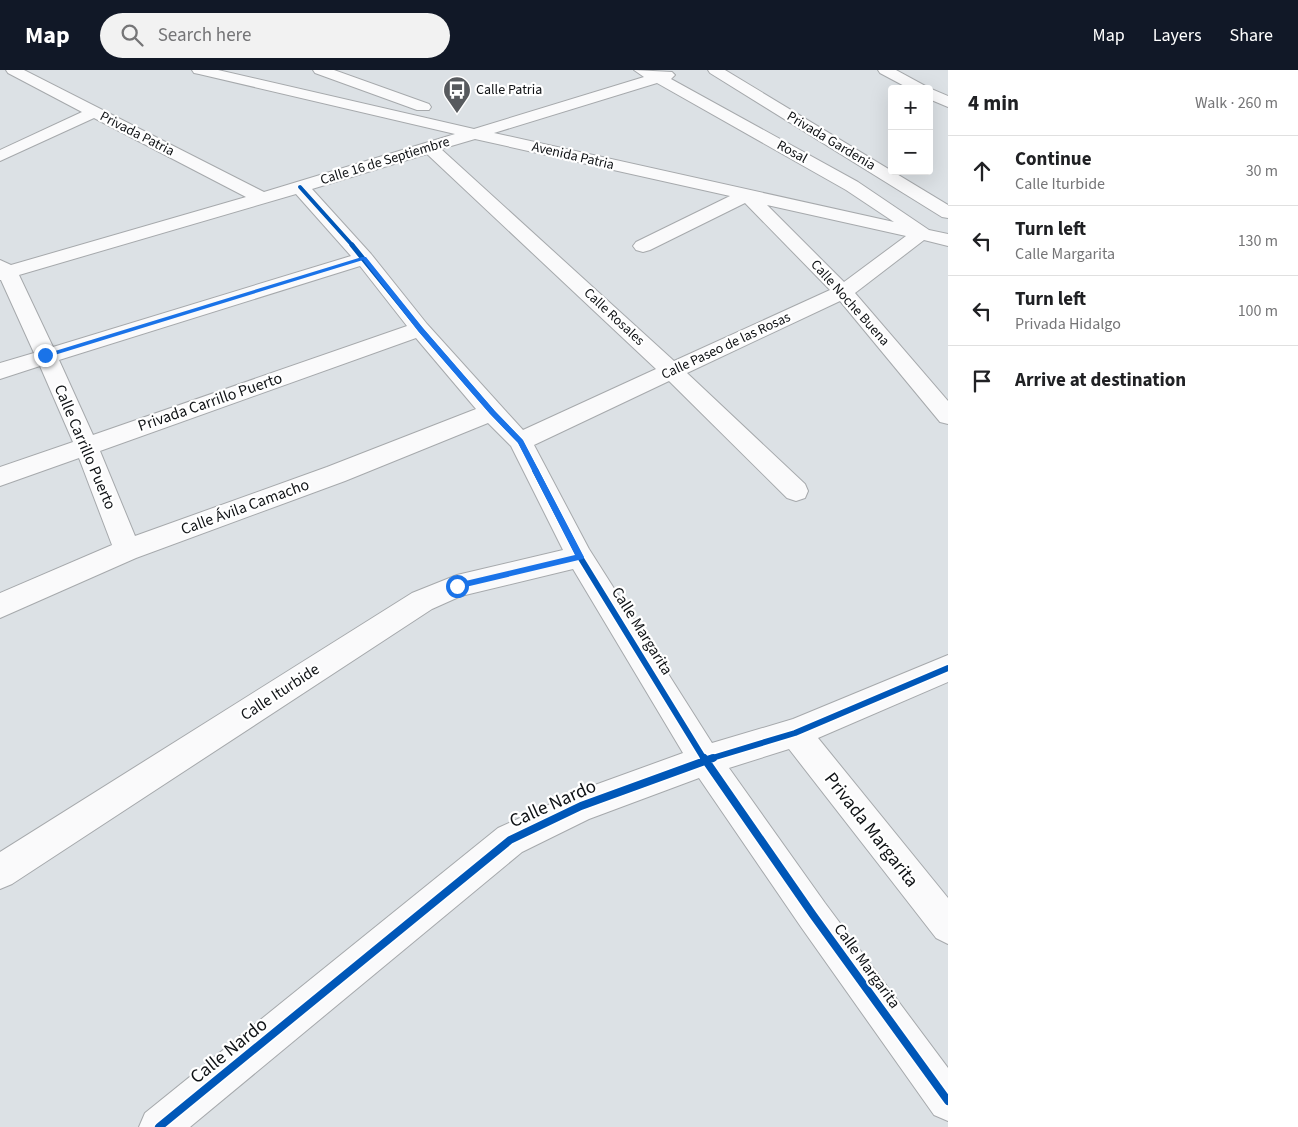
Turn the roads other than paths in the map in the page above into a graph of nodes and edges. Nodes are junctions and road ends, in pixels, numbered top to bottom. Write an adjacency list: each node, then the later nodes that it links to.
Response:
1 (199, 70): 16 (street, Avenida Patria)
2 (320, 70): 11 (street)
3 (369, 70): 11 (street)
4 (641, 70): 9 (street, Rosal)
5 (684, 70): 9 (street, Calle 16 de Septiembre)
6 (715, 70): 22 (street, Privada Gardenia)
7 (885, 70): 12 (street)
8 (17, 71): 10 (street); 15 (street, Privada Patria)
9 (658, 78): 16 (street, Calle 16 de Septiembre); 23 (street, Rosal)
10 (0, 80)
11 (347, 81): 16 (street)
12 (914, 85)
13 (933, 95): 14 (street)
14 (948, 102)
15 (94, 112): 18 (street); 21 (street, Privada Patria)
16 (476, 134): 17 (street, Calle 16 de Septiembre); 20 (street, Avenida Patria)
17 (429, 146): 19 (street, Calle 16 de Septiembre); 32 (street, Calle Rosales)
18 (0, 156)
19 (300, 187): 21 (street, Calle 16 de Septiembre); 26 (street, Calle Margarita)
20 (747, 195): 23 (street, Avenida Patria); 25 (street); 28 (street, Calle Noche Buena)
21 (262, 198): 27 (street, Calle 16 de Septiembre)
22 (948, 213)
23 (922, 233): 24 (street, Avenida Patria); 28 (street, Calle Paseo de las Rosas)
24 (948, 240)
25 (643, 246)
26 (364, 258): 29 (street, Calle Margarita); 30 (street)
27 (3, 271): 30 (street, Calle Carrillo Puerto)
28 (843, 292): 32 (street, Calle Paseo de las Rosas); 34 (street, Calle Noche Buena)
29 (420, 329): 33 (street, Calle Margarita); 36 (street, Privada Carrillo Puerto)
30 (45, 355): 31 (street); 36 (street, Calle Carrillo Puerto)
31 (0, 370)
32 (672, 371): 35 (street, Calle Paseo de las Rosas); 38 (street, Calle Rosales)
33 (492, 412): 35 (street, Calle Margarita); 39 (street, Calle Ávila Camacho)
34 (948, 416)
35 (520, 442): 40 (street, Calle Margarita)
36 (86, 445): 37 (street, Privada Carrillo Puerto); 39 (street, Calle Carrillo Puerto)
37 (0, 476)
38 (796, 491)
39 (127, 550): 41 (street, Calle Ávila Camacho)
40 (580, 557): 44 (street, Calle Margarita); 45 (street, Calle Iturbide)
41 (0, 606)
42 (948, 668): 43 (street, Calle Nardo)
43 (795, 734): 44 (street, Calle Nardo); 46 (street, Privada Margarita)
44 (705, 760): 47 (street, Calle Margarita); 48 (street, Calle Nardo)
45 (0, 872)
46 (948, 926)
47 (948, 1101)
48 (159, 1127)

